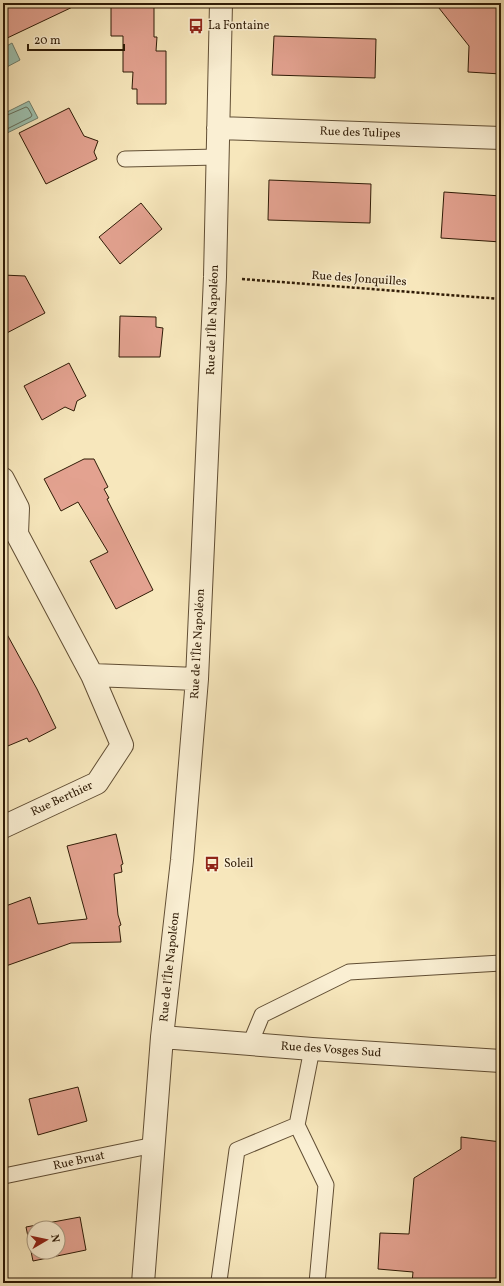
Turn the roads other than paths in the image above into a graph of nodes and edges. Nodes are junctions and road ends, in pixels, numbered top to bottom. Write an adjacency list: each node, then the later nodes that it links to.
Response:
1 (221, 3): 2 (street, Rue de l'Île Napoléon)
2 (218, 128): 3 (street, Rue des Tulipes); 4 (street, Rue de l'Île Napoléon)
3 (501, 138)
4 (218, 158): 5 (lane); 9 (street, Rue de l'Île Napoléon)
5 (125, 160)
6 (3, 479): 7 (street, Rue Berthier)
7 (10, 535): 8 (street, Rue Berthier)
8 (92, 675): 9 (street); 10 (street, Rue Berthier)
9 (197, 679): 12 (street, Rue de l'Île Napoléon)
10 (3, 827)
11 (501, 963): 13 (lane)
12 (162, 1037): 13 (street, Rue des Vosges Sud); 17 (street, Rue de l'Île Napoléon)
13 (250, 1044): 14 (street, Rue des Vosges Sud)
14 (312, 1049): 15 (street, Rue des Vosges Sud); 16 (lane)
15 (501, 1061)
16 (297, 1125): 20 (lane); 21 (lane)
17 (154, 1145): 18 (lane, Rue Bruat); 19 (street, Rue de l'Île Napoléon)
18 (4, 1176)
19 (143, 1283)
20 (222, 1283)
21 (317, 1283)

